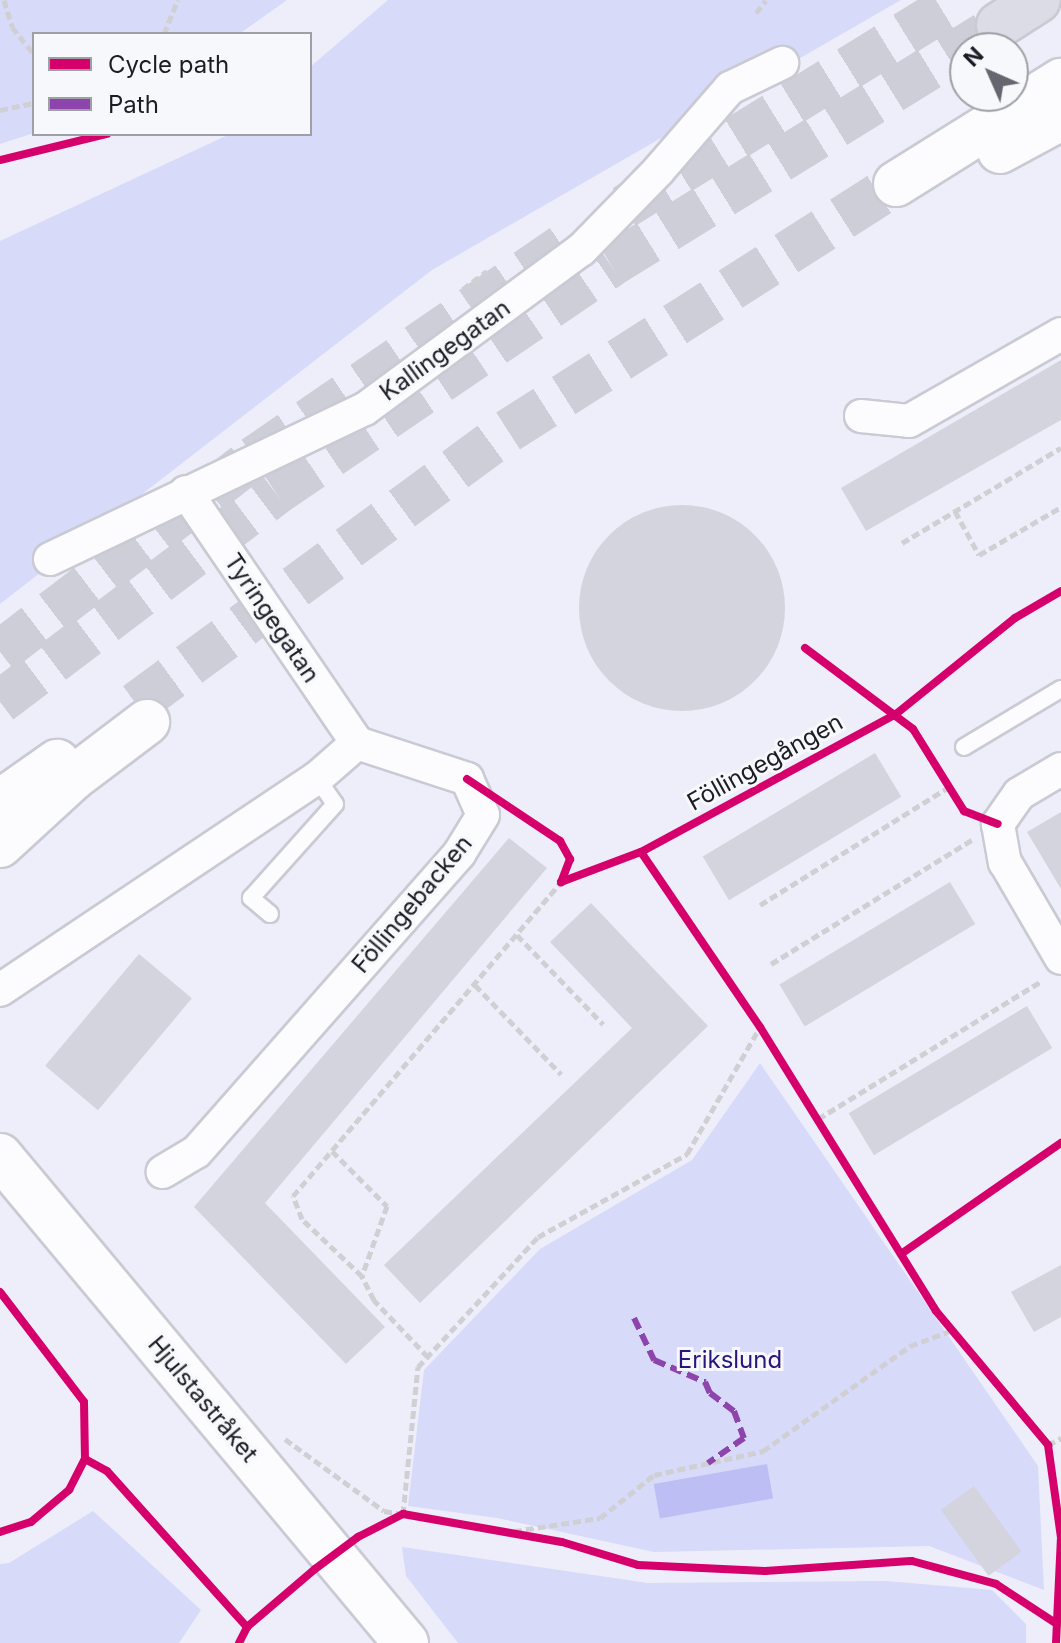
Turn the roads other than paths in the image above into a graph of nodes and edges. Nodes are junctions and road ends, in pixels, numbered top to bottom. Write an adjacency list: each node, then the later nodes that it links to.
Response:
1 (1038, 0): 2 (highway)
2 (999, 25)
3 (782, 63): 8 (street, Kallingegatan)
4 (1061, 81): 5 (main road)
5 (1061, 118)
6 (1061, 334): 7 (street)
7 (861, 416)
8 (186, 492): 9 (street, Kallingegatan); 11 (street, Tyringegatan)
9 (50, 559)
10 (1061, 689): 12 (lane)
11 (357, 743): 14 (street); 21 (street, Föllingebacken)
12 (964, 747)
13 (1061, 769): 18 (street)
14 (317, 778): 17 (lane); 19 (street)
15 (0, 802): 16 (main road)
16 (0, 845)
17 (270, 914)
18 (1054, 968)
19 (0, 990)
20 (0, 1156): 22 (main road, Hjulstastråket)
21 (163, 1172)
22 (406, 1643)

